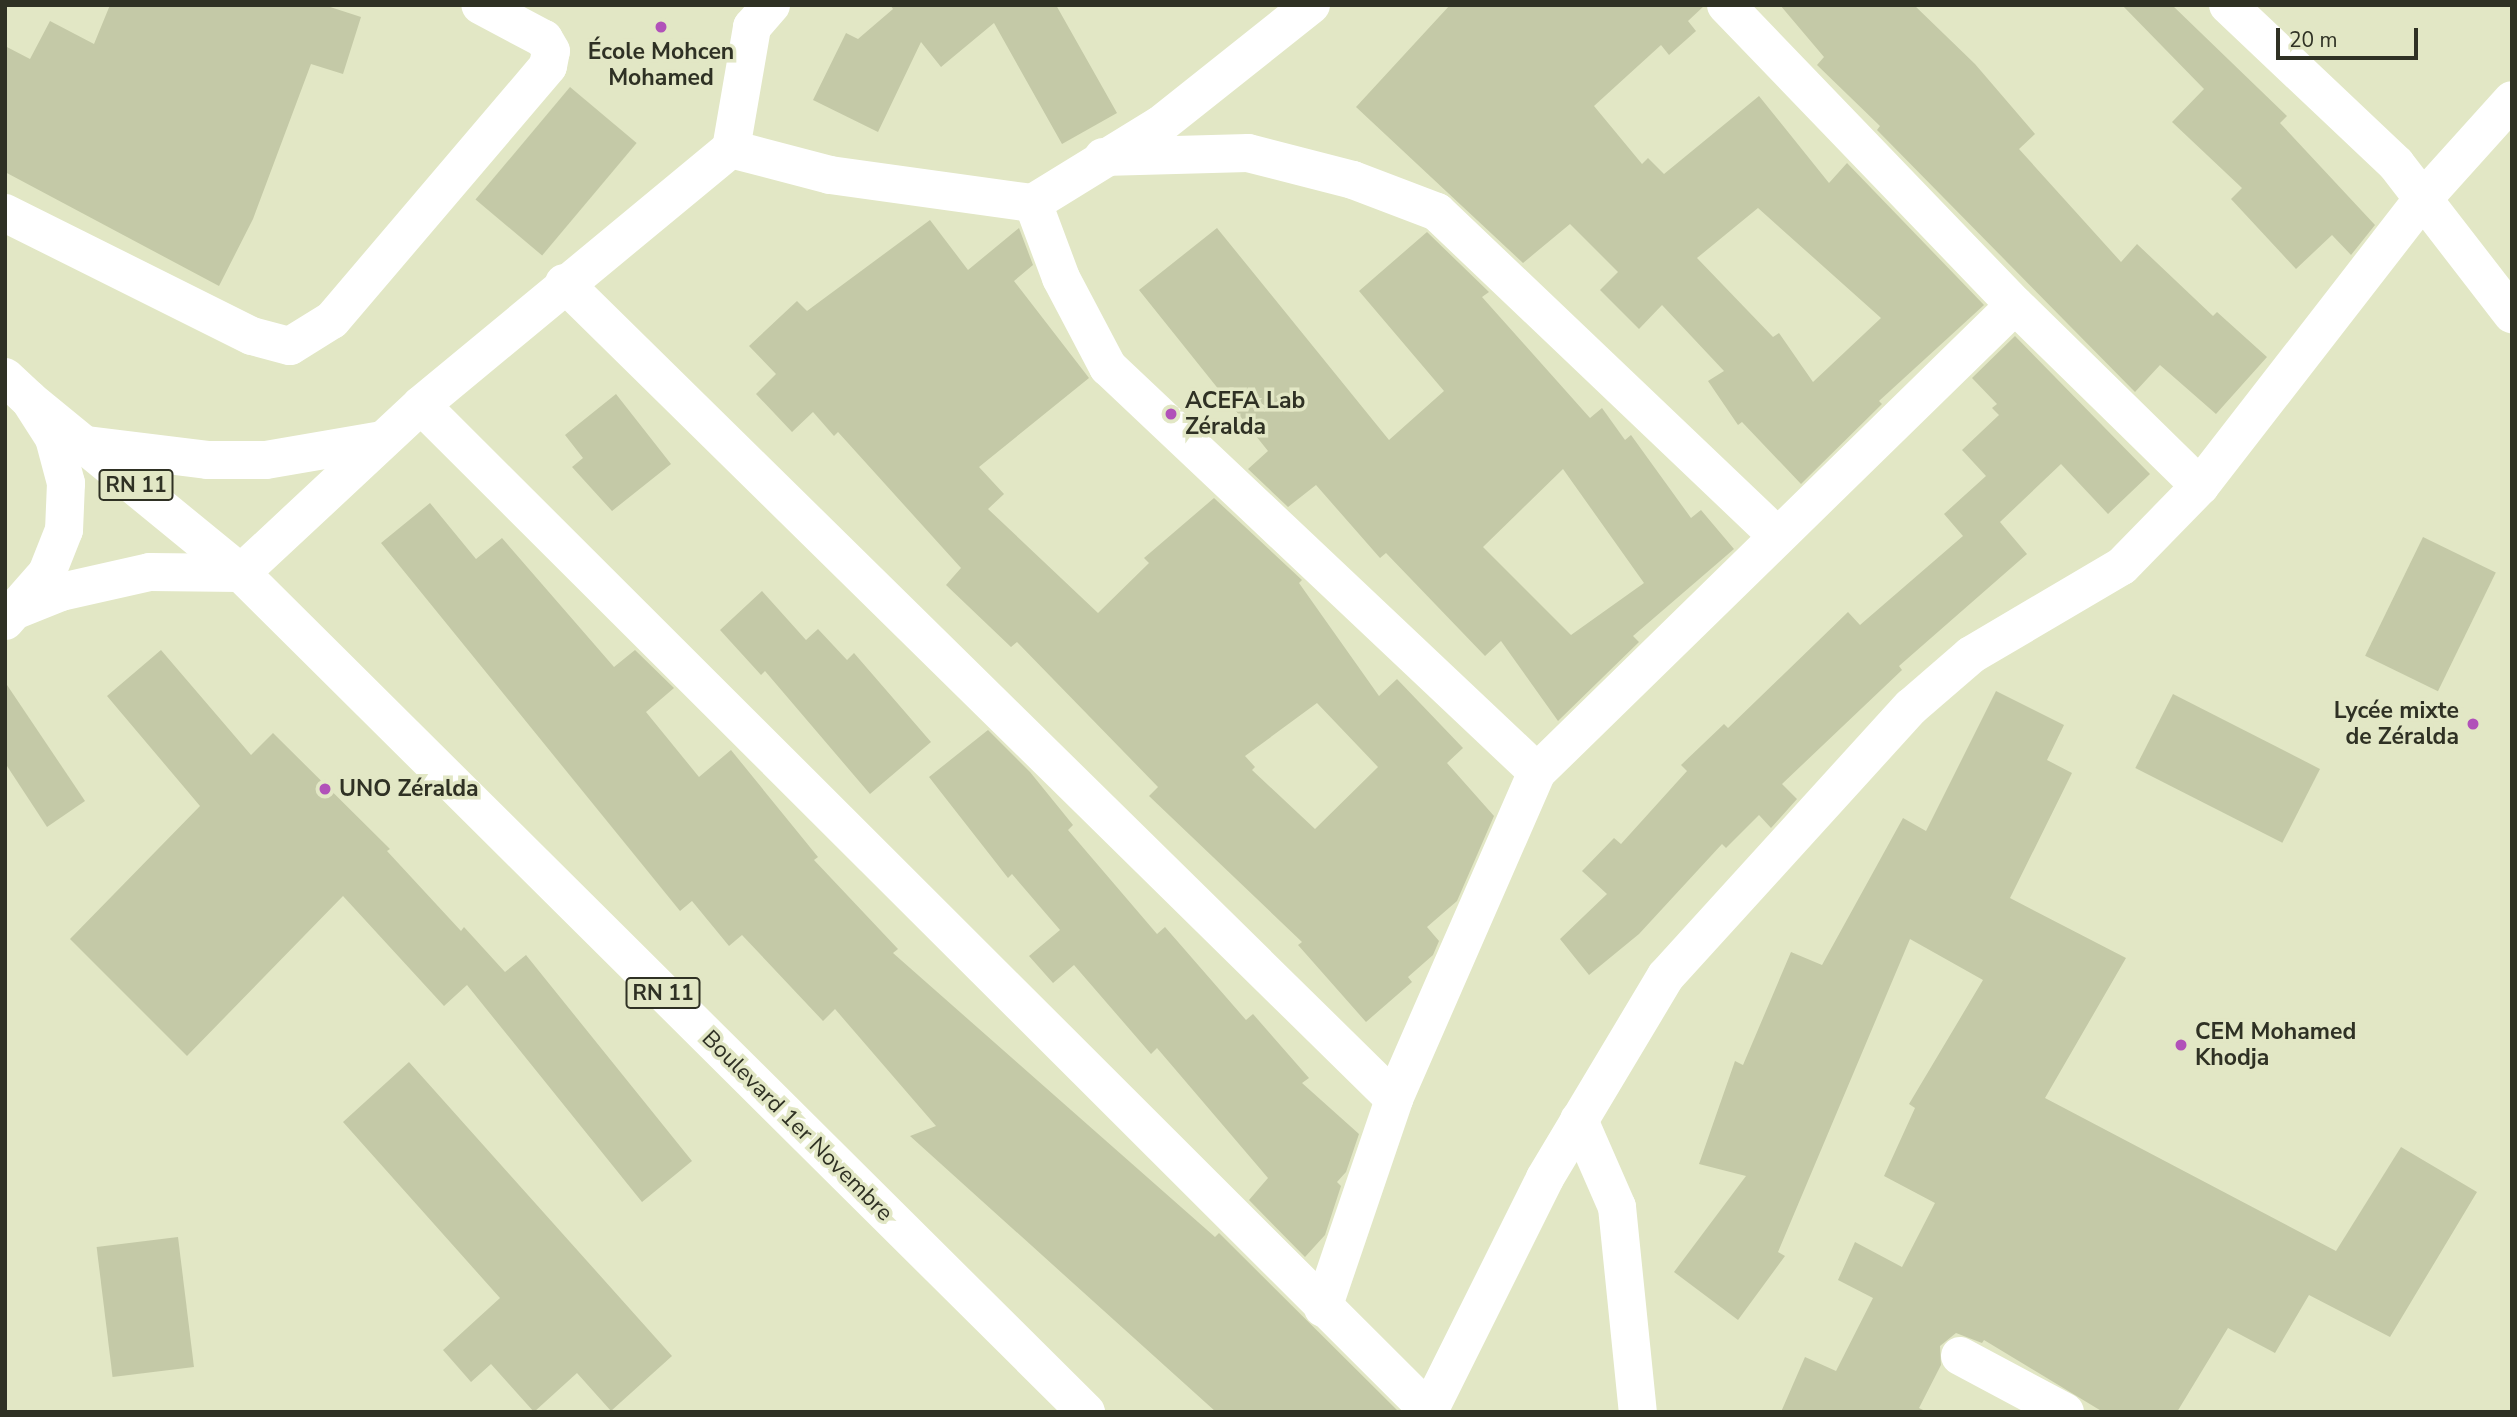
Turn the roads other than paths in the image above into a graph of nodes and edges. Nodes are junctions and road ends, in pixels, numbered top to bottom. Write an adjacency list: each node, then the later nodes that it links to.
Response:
1 (480, 5): 11 (main road)
2 (771, 5): 7 (main road)
3 (1311, 5): 8 (main road)
4 (1726, 5): 13 (main road)
5 (2228, 5): 9 (main road)
6 (2512, 100): 9 (main road)
7 (731, 149): 10 (main road); 12 (main road)
8 (1103, 157): 10 (main road); 20 (main road)
9 (2423, 200): 14 (main road); 19 (main road)
10 (1033, 203): 23 (main road)
11 (5, 213)
12 (564, 283): 16 (main road); 24 (main road)
13 (2015, 305): 19 (main road); 20 (main road)
14 (2512, 314)
15 (17, 388): 18 (main road, RN 11); 22 (main road)
16 (421, 405): 17 (main road); 26 (main road)
17 (382, 440): 18 (main road); 21 (main road)
18 (87, 445): 21 (main road, RN 11)
19 (2200, 486): 25 (main road)
20 (1776, 535): 23 (main road)
21 (241, 573): 22 (main road); 29 (main road, Boulevard 1er Novembre / RN 11)
22 (12, 615)
23 (1537, 772): 24 (main road)
24 (1394, 1099): 26 (main road)
25 (1579, 1120): 28 (main road); 30 (main road)
26 (1323, 1308): 28 (main road)
27 (1960, 1356): 31 (main road)
28 (1430, 1411)
29 (1086, 1412)
30 (1638, 1412)
31 (2065, 1412)

